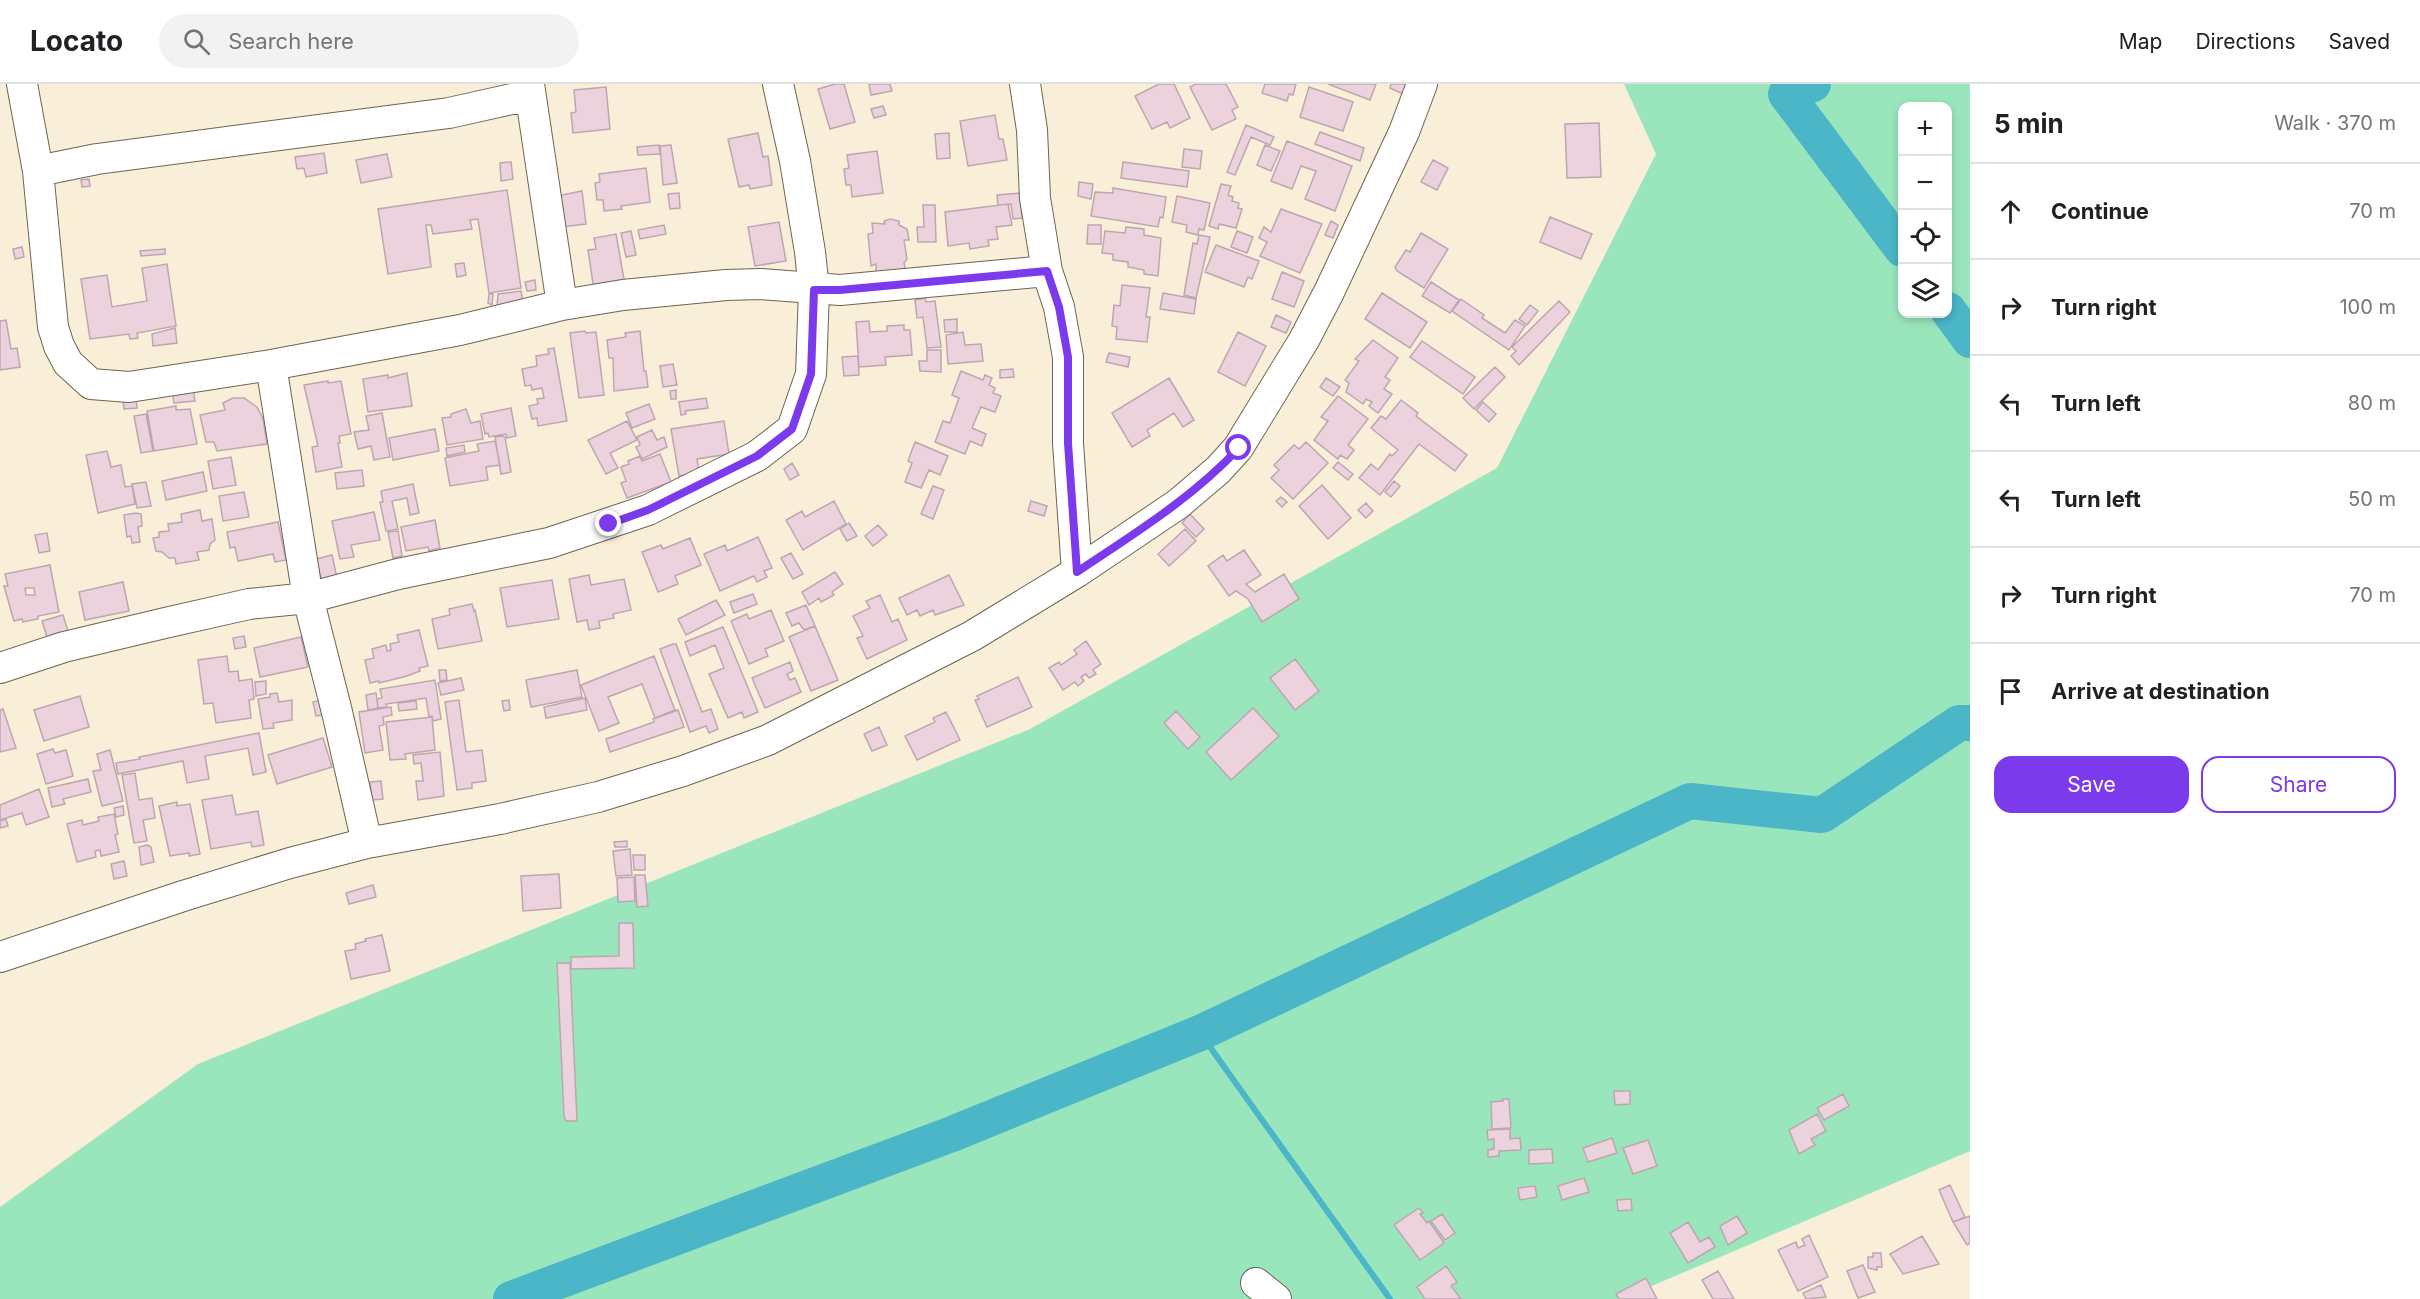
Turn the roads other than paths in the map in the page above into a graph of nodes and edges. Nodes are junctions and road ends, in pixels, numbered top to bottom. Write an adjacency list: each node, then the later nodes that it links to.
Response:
1 (778, 84): 8 (street)
2 (1025, 84): 7 (street)
3 (1422, 84): 11 (street)
4 (529, 90): 6 (street); 9 (street)
5 (16, 102): 6 (street)
6 (38, 171): 10 (street)
7 (1047, 271): 8 (street); 11 (street)
8 (814, 290): 9 (street); 12 (street)
9 (562, 305): 10 (street)
10 (271, 365): 12 (street)
11 (1077, 572): 14 (street)
12 (308, 598): 13 (street); 14 (street)
13 (0, 668)
14 (367, 843): 15 (street)
15 (0, 957)

